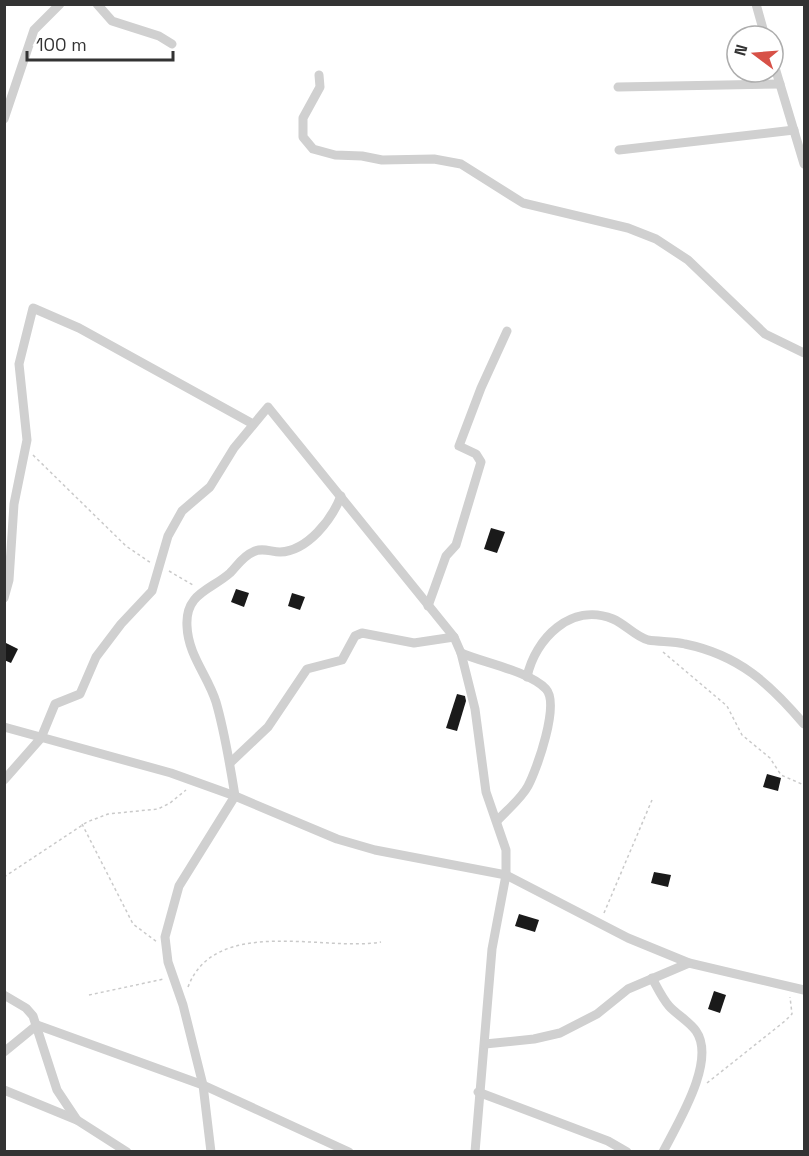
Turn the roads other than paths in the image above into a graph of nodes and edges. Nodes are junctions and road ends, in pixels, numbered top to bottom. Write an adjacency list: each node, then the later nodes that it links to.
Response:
1 (60, 4): 9 (street)
2 (97, 4): 5 (street)
3 (756, 4): 4 (street)
4 (762, 24)
5 (172, 45)
6 (319, 75): 14 (street)
7 (780, 84): 8 (street); 10 (street)
8 (618, 87)
9 (4, 119)
10 (794, 130): 11 (street); 12 (street)
11 (618, 150)
12 (804, 164)
13 (507, 331): 18 (street)
14 (804, 353)
15 (253, 424): 16 (street); 17 (street); 24 (street)
16 (341, 496): 18 (street); 25 (street)
17 (4, 598)
18 (428, 606): 19 (street)
19 (454, 637): 20 (street); 25 (street)
20 (461, 653): 21 (street); 28 (street)
21 (526, 677): 22 (street); 28 (street)
22 (804, 724)
23 (4, 727): 24 (street)
24 (41, 738): 26 (street); 27 (street)
25 (230, 763): 27 (street)
26 (4, 780)
27 (235, 796): 29 (street); 37 (street)
28 (497, 820): 29 (street)
29 (506, 875): 30 (street); 35 (street)
30 (689, 963): 31 (street); 32 (street)
31 (652, 978): 35 (street); 46 (street)
32 (804, 990)
33 (4, 995): 34 (street)
34 (37, 1025): 36 (street); 37 (street); 40 (street)
35 (485, 1044): 39 (street)
36 (4, 1052)
37 (203, 1085): 42 (street); 43 (street)
38 (4, 1090): 40 (street)
39 (478, 1092): 44 (street); 45 (street)
40 (77, 1120): 41 (street)
41 (128, 1152)
42 (211, 1152)
43 (349, 1152)
44 (475, 1152)
45 (627, 1152)
46 (663, 1152)

